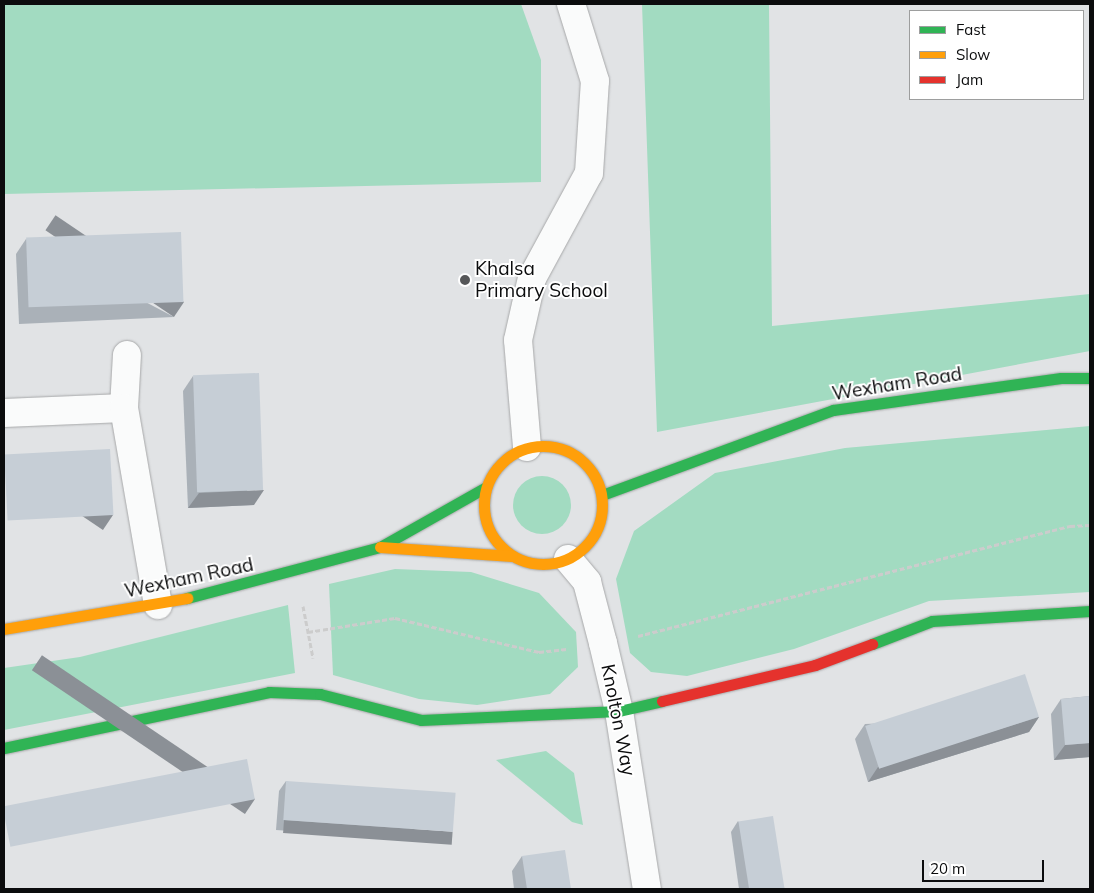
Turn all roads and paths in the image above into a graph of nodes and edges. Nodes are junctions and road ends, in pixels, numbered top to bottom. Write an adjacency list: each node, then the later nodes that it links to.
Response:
1 (571, 4): 6 (street)
2 (127, 355): 4 (street)
3 (1090, 378): 8 (street, Wexham Road)
4 (124, 408): 5 (street); 14 (street)
5 (4, 413)
6 (527, 447): 7 (street); 8 (street)
7 (486, 486): 10 (street, Wexham Road); 11 (street)
8 (602, 495): 12 (street)
9 (1090, 525): 18 (path)
10 (380, 547): 11 (street, Wexham Road); 14 (street, Wexham Road)
11 (512, 556): 12 (street)
12 (568, 559): 21 (street, Knolton Way)
13 (301, 598): 17 (path)
14 (158, 605): 16 (street, Wexham Road)
15 (1090, 611): 21 (street)
16 (4, 629)
17 (308, 632): 19 (path); 20 (path)
18 (634, 637)
19 (574, 648)
20 (320, 694): 21 (street); 22 (street)
21 (619, 710): 23 (street, Knolton Way)
22 (4, 748)
23 (647, 889)

